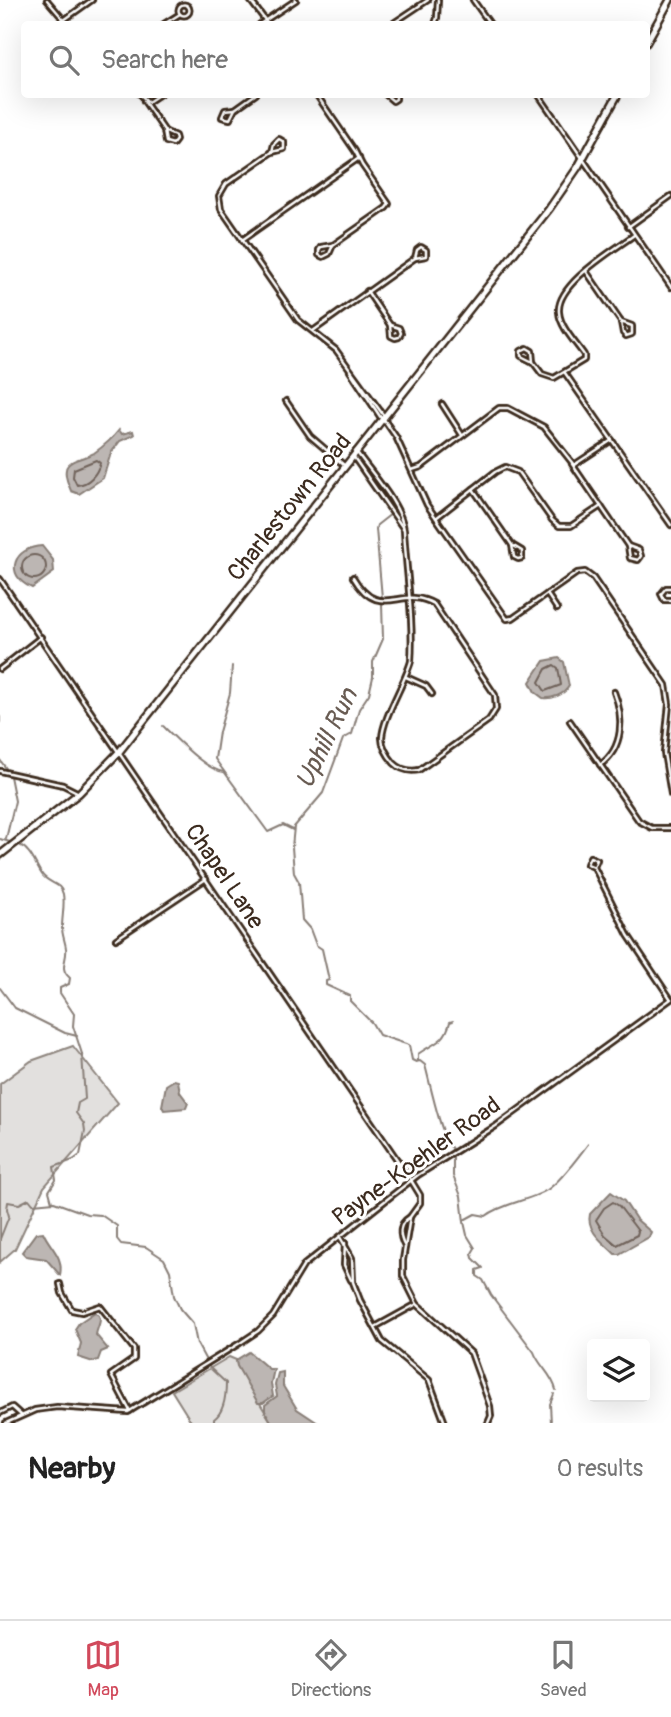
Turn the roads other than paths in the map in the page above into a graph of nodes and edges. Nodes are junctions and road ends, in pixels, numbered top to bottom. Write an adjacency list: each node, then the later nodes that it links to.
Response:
1 (47, 0): 10 (street)
2 (92, 0): 10 (street)
3 (250, 0): 12 (street)
4 (296, 0): 13 (street)
5 (428, 0): 14 (street)
6 (438, 0): 15 (street)
7 (473, 0): 16 (street)
8 (670, 0): 17 (main road)
9 (180, 14): 11 (street)
10 (64, 20)
11 (169, 21)
12 (265, 21)
13 (269, 21)
14 (396, 21)
15 (436, 21)
16 (488, 21)
17 (650, 36)
18 (142, 98): 24 (street)
19 (155, 98): 24 (street)
20 (250, 98): 25 (street)
21 (319, 98): 28 (street)
22 (541, 98): 29 (street)
23 (616, 98): 29 (main road, Charlestown Road)
24 (144, 101): 26 (street)
25 (235, 109)
26 (164, 131)
27 (272, 152): 33 (street)
28 (359, 158): 33 (street); 34 (street)
29 (583, 158): 31 (street); 46 (main road, Charlestown Road)
30 (671, 196): 31 (street)
31 (628, 227): 32 (street)
32 (634, 235): 36 (street); 37 (street)
33 (242, 240): 41 (street)
34 (333, 246)
35 (415, 258): 38 (street)
36 (586, 271): 39 (street); 43 (street)
37 (671, 287)
38 (367, 291): 40 (street); 41 (street)
39 (621, 322)
40 (390, 325)
41 (313, 331): 46 (street)
42 (533, 362): 43 (street)
43 (565, 373): 48 (street)
44 (286, 401): 52 (street)
45 (442, 404): 47 (street)
46 (383, 418): 49 (main road, Charlestown Road); 50 (street)
47 (462, 435): 50 (street); 51 (street)
48 (612, 440): 51 (street); 56 (street)
49 (355, 454): 52 (main road, Charlestown Road); 63 (street)
50 (407, 461): 55 (street)
51 (572, 464): 54 (street)
52 (345, 466): 72 (main road, Charlestown Road)
53 (473, 489): 54 (street); 55 (street); 57 (street)
54 (601, 506): 58 (street)
55 (436, 518): 62 (street)
56 (671, 525)
57 (512, 545)
58 (628, 546): 58 (street)
59 (353, 577): 63 (street)
60 (0, 579): 66 (street, Chapel Lane)
61 (671, 588): 64 (street)
62 (547, 594): 65 (street); 76 (street)
63 (408, 599): 68 (street); 68 (street)
64 (671, 600)
65 (556, 609)
66 (41, 637): 67 (street); 72 (street, Chapel Lane)
67 (0, 669)
68 (406, 677): 70 (street)
69 (614, 692): 73 (street)
70 (432, 694)
71 (570, 721): 73 (street)
72 (119, 752): 75 (main road, Charlestown Road); 80 (street, Chapel Lane)
73 (600, 765): 77 (street)
74 (0, 771): 75 (street)
75 (79, 793): 78 (main road, Charlestown Road)
76 (671, 794)
77 (671, 828)
78 (0, 855)
79 (594, 867): 82 (street)
80 (206, 879): 81 (street); 83 (street, Chapel Lane)
81 (116, 939)
82 (671, 999): 83 (street, Payne-Koehler Road)
83 (411, 1180): 84 (street, Chapel Lane); 85 (street, Payne-Koehler Road)
84 (410, 1217): 87 (street); 87 (street)
85 (340, 1237): 86 (street); 92 (street, Payne-Koehler Road)
86 (345, 1243): 88 (street); 88 (street)
87 (405, 1247): 90 (street)
88 (353, 1282): 91 (street)
89 (60, 1284): 92 (street)
90 (417, 1304): 91 (street); 97 (street)
91 (375, 1327): 96 (street)
92 (130, 1411): 94 (street)
93 (0, 1413): 94 (street)
94 (21, 1415): 95 (street)
95 (6, 1423)
96 (446, 1423)
97 (488, 1423)

